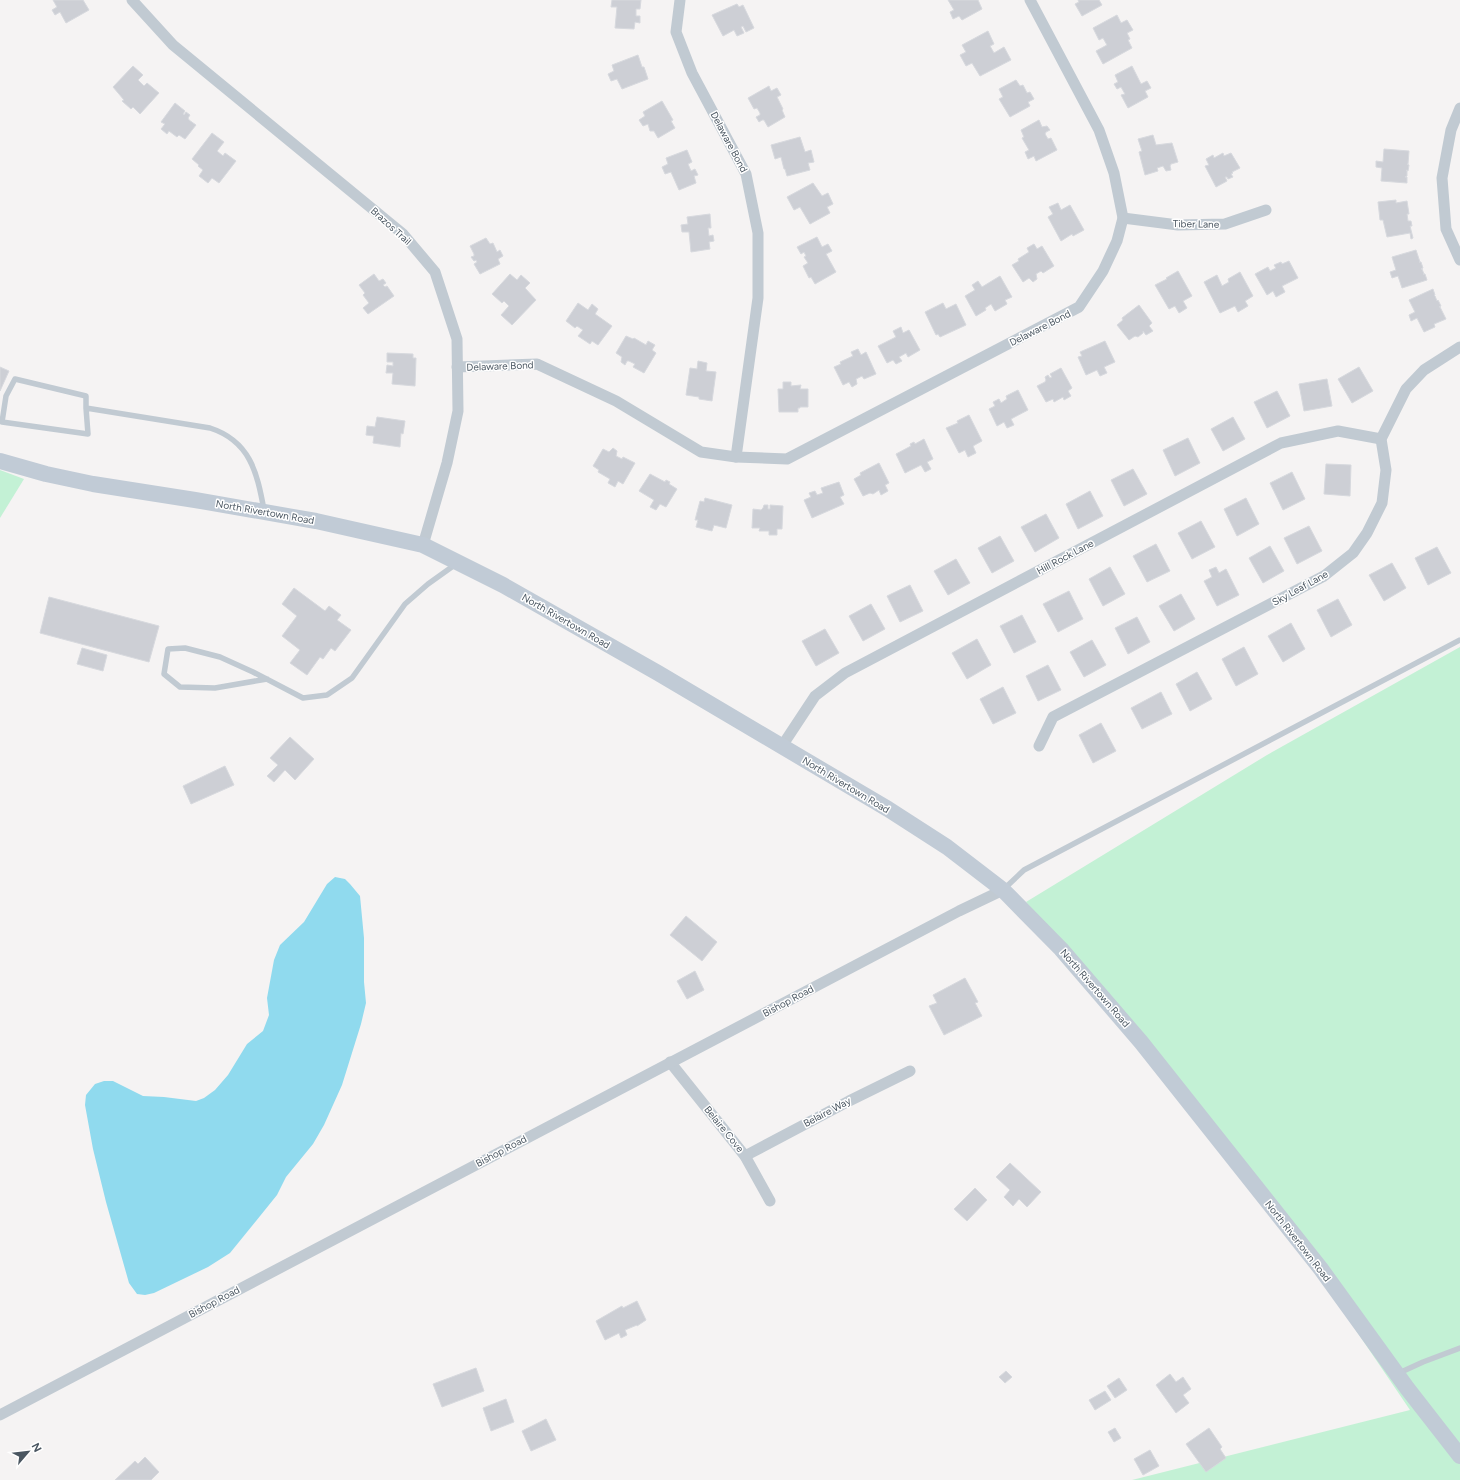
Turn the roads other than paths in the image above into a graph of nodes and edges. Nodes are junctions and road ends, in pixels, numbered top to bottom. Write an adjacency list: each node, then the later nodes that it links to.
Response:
1 (132, 0): 9 (street, Brazos Trail)
2 (680, 0): 13 (street, Delaware Bond)
3 (1030, 0): 6 (street, Delaware Bond)
4 (1460, 108): 7 (street)
5 (1266, 210): 6 (street, Tiber Lane)
6 (1123, 218): 13 (street, Delaware Bond)
7 (1460, 260)
8 (1460, 347): 12 (street)
9 (458, 367): 13 (street, Delaware Bond); 16 (street, Brazos Trail)
10 (86, 408): 11 (lane); 11 (lane); 15 (lane)
11 (1, 423)
12 (1381, 439): 20 (street, Hill Rock Lane); 21 (street, Sky Leaf Lane)
13 (736, 457)
14 (0, 461): 15 (street, North Rivertown Road)
15 (264, 512): 16 (street, North Rivertown Road)
16 (423, 545): 17 (street, North Rivertown Road)
17 (458, 563): 19 (lane); 20 (street, North Rivertown Road)
18 (1460, 640): 22 (lane)
19 (267, 679): 19 (lane)
20 (782, 746): 22 (street, North Rivertown Road)
21 (1039, 746)
22 (1003, 890): 23 (street, Bishop Road); 28 (street, North Rivertown Road)
23 (670, 1062): 25 (street, Belaire Cove); 29 (street, Bishop Road)
24 (910, 1071): 25 (street, Belaire Way)
25 (745, 1156): 26 (street, Belaire Cove)
26 (770, 1201)
27 (1460, 1348): 28 (lane)
28 (1397, 1374): 30 (street, North Rivertown Road)
29 (0, 1415)
30 (1460, 1456)

